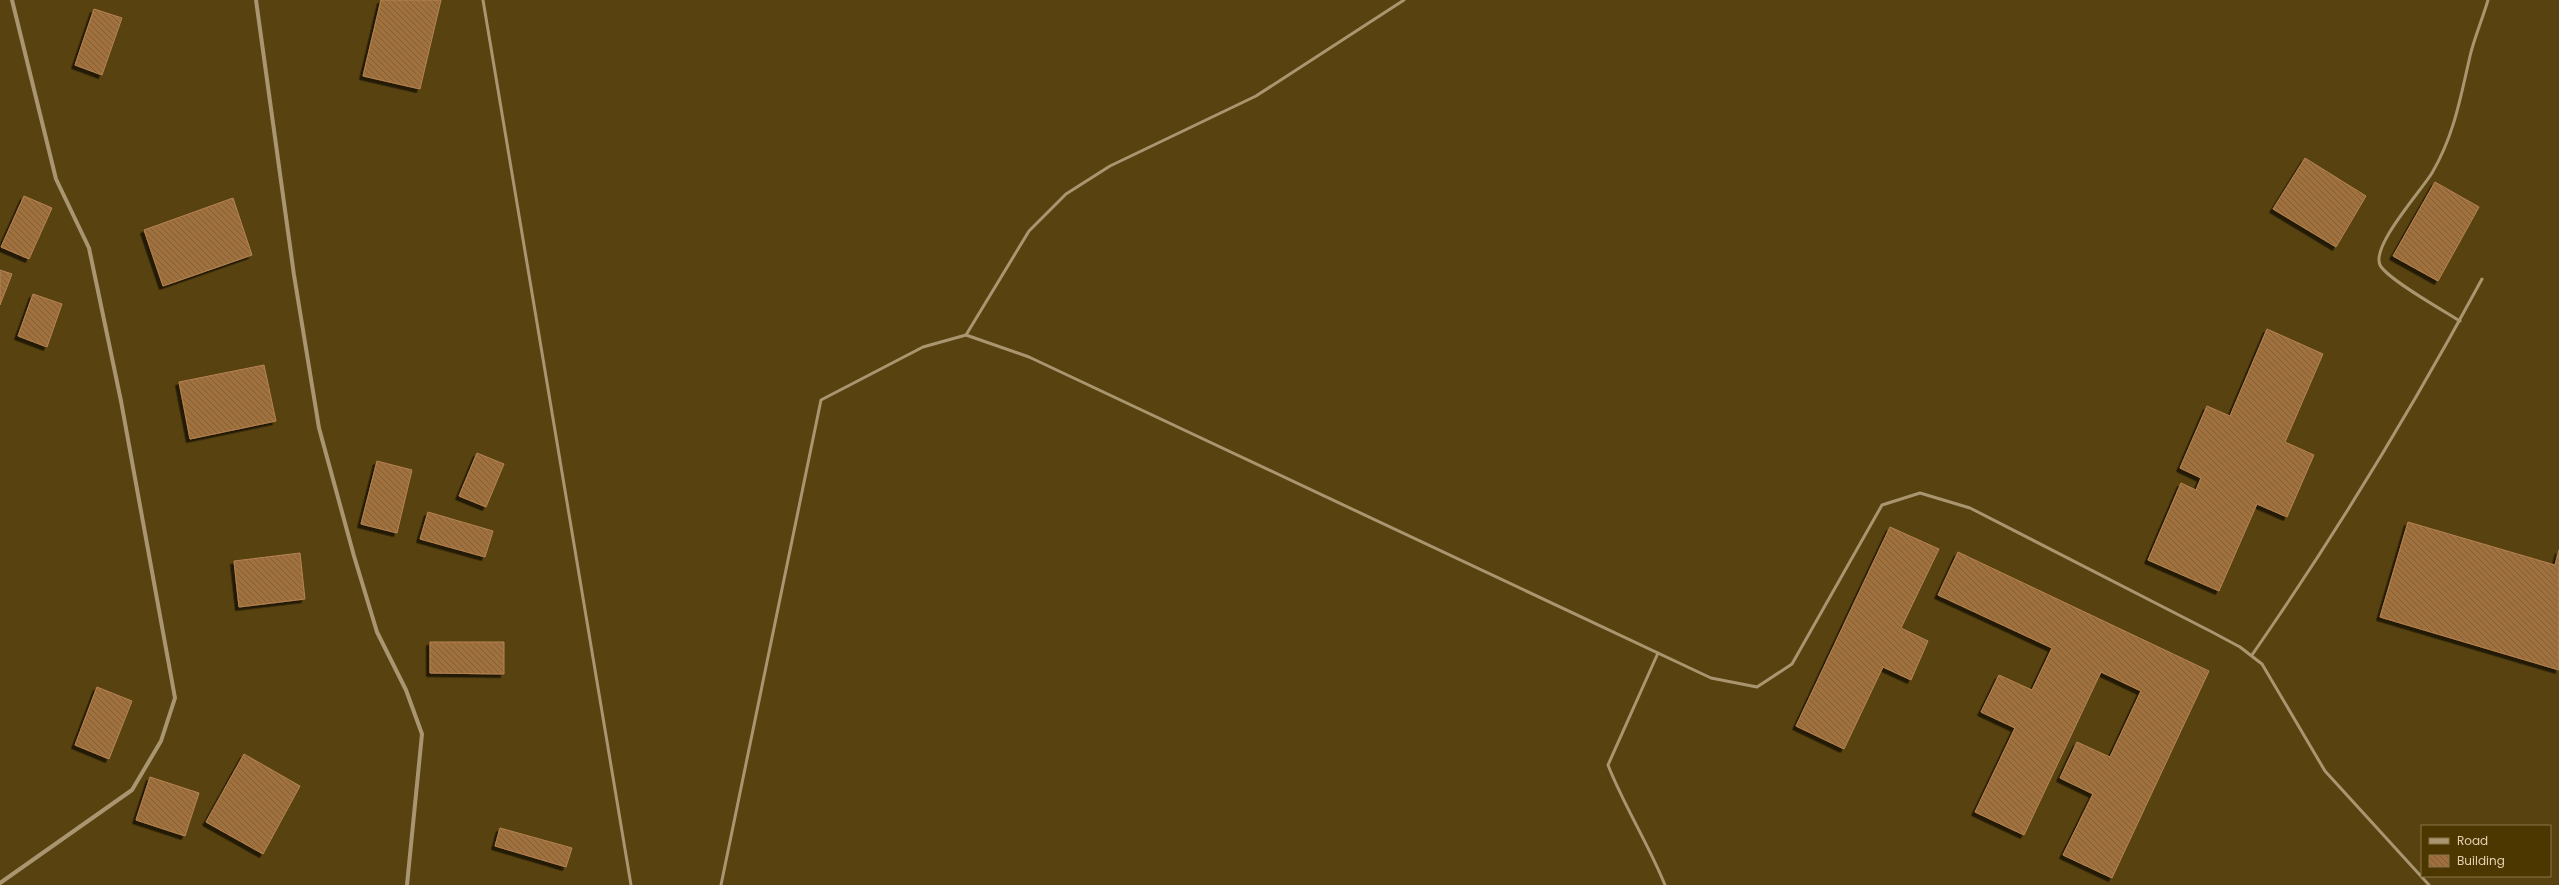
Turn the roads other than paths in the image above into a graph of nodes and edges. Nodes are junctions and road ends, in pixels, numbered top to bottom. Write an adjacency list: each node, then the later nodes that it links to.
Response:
1 (12, 0): 13 (street)
2 (256, 0): 14 (street)
3 (483, 0): 15 (lane)
4 (1404, 0): 8 (lane)
5 (2488, 0): 7 (lane)
6 (2482, 279): 7 (lane)
7 (2460, 320): 10 (lane)
8 (966, 335): 9 (lane); 16 (lane)
9 (1658, 653): 10 (lane); 17 (lane)
10 (2252, 655): 11 (lane)
11 (2421, 876)
12 (2422, 877): 18 (lane)
13 (0, 883)
14 (407, 885)
15 (631, 885)
16 (721, 885)
17 (1665, 885)
18 (2429, 885)

